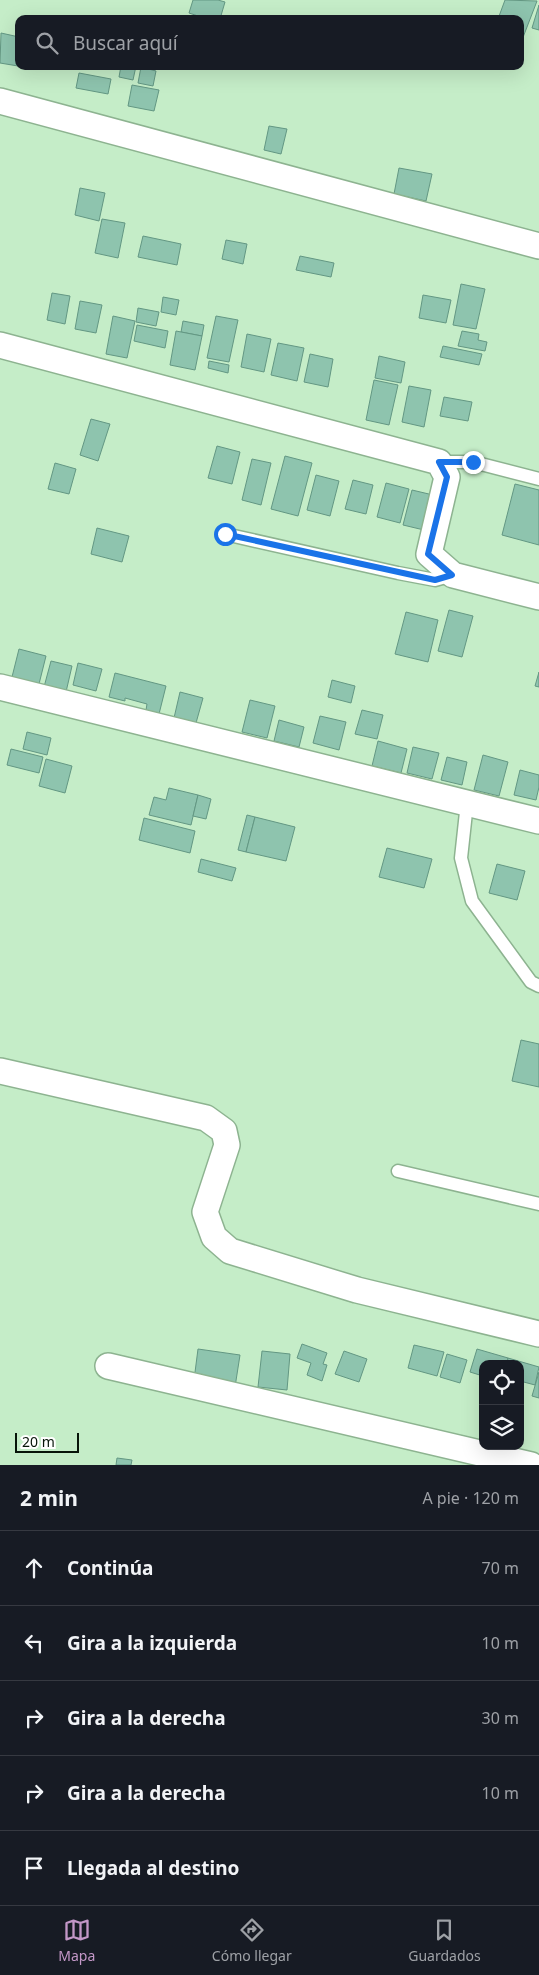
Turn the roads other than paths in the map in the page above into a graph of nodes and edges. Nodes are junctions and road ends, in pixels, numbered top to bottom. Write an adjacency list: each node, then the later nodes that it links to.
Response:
1 (0, 100): 2 (street)
2 (539, 246)
3 (0, 345): 4 (street)
4 (439, 462): 5 (lane); 7 (street)
5 (539, 479)
6 (225, 534): 7 (lane)
7 (452, 575): 8 (street)
8 (539, 597)
9 (0, 687): 10 (street)
10 (467, 803): 11 (street); 12 (lane)
11 (539, 821)
12 (539, 986)
13 (0, 1070): 16 (street)
14 (398, 1171): 15 (lane)
15 (539, 1204)
16 (539, 1334)
17 (108, 1366): 18 (street)
18 (531, 1465)

